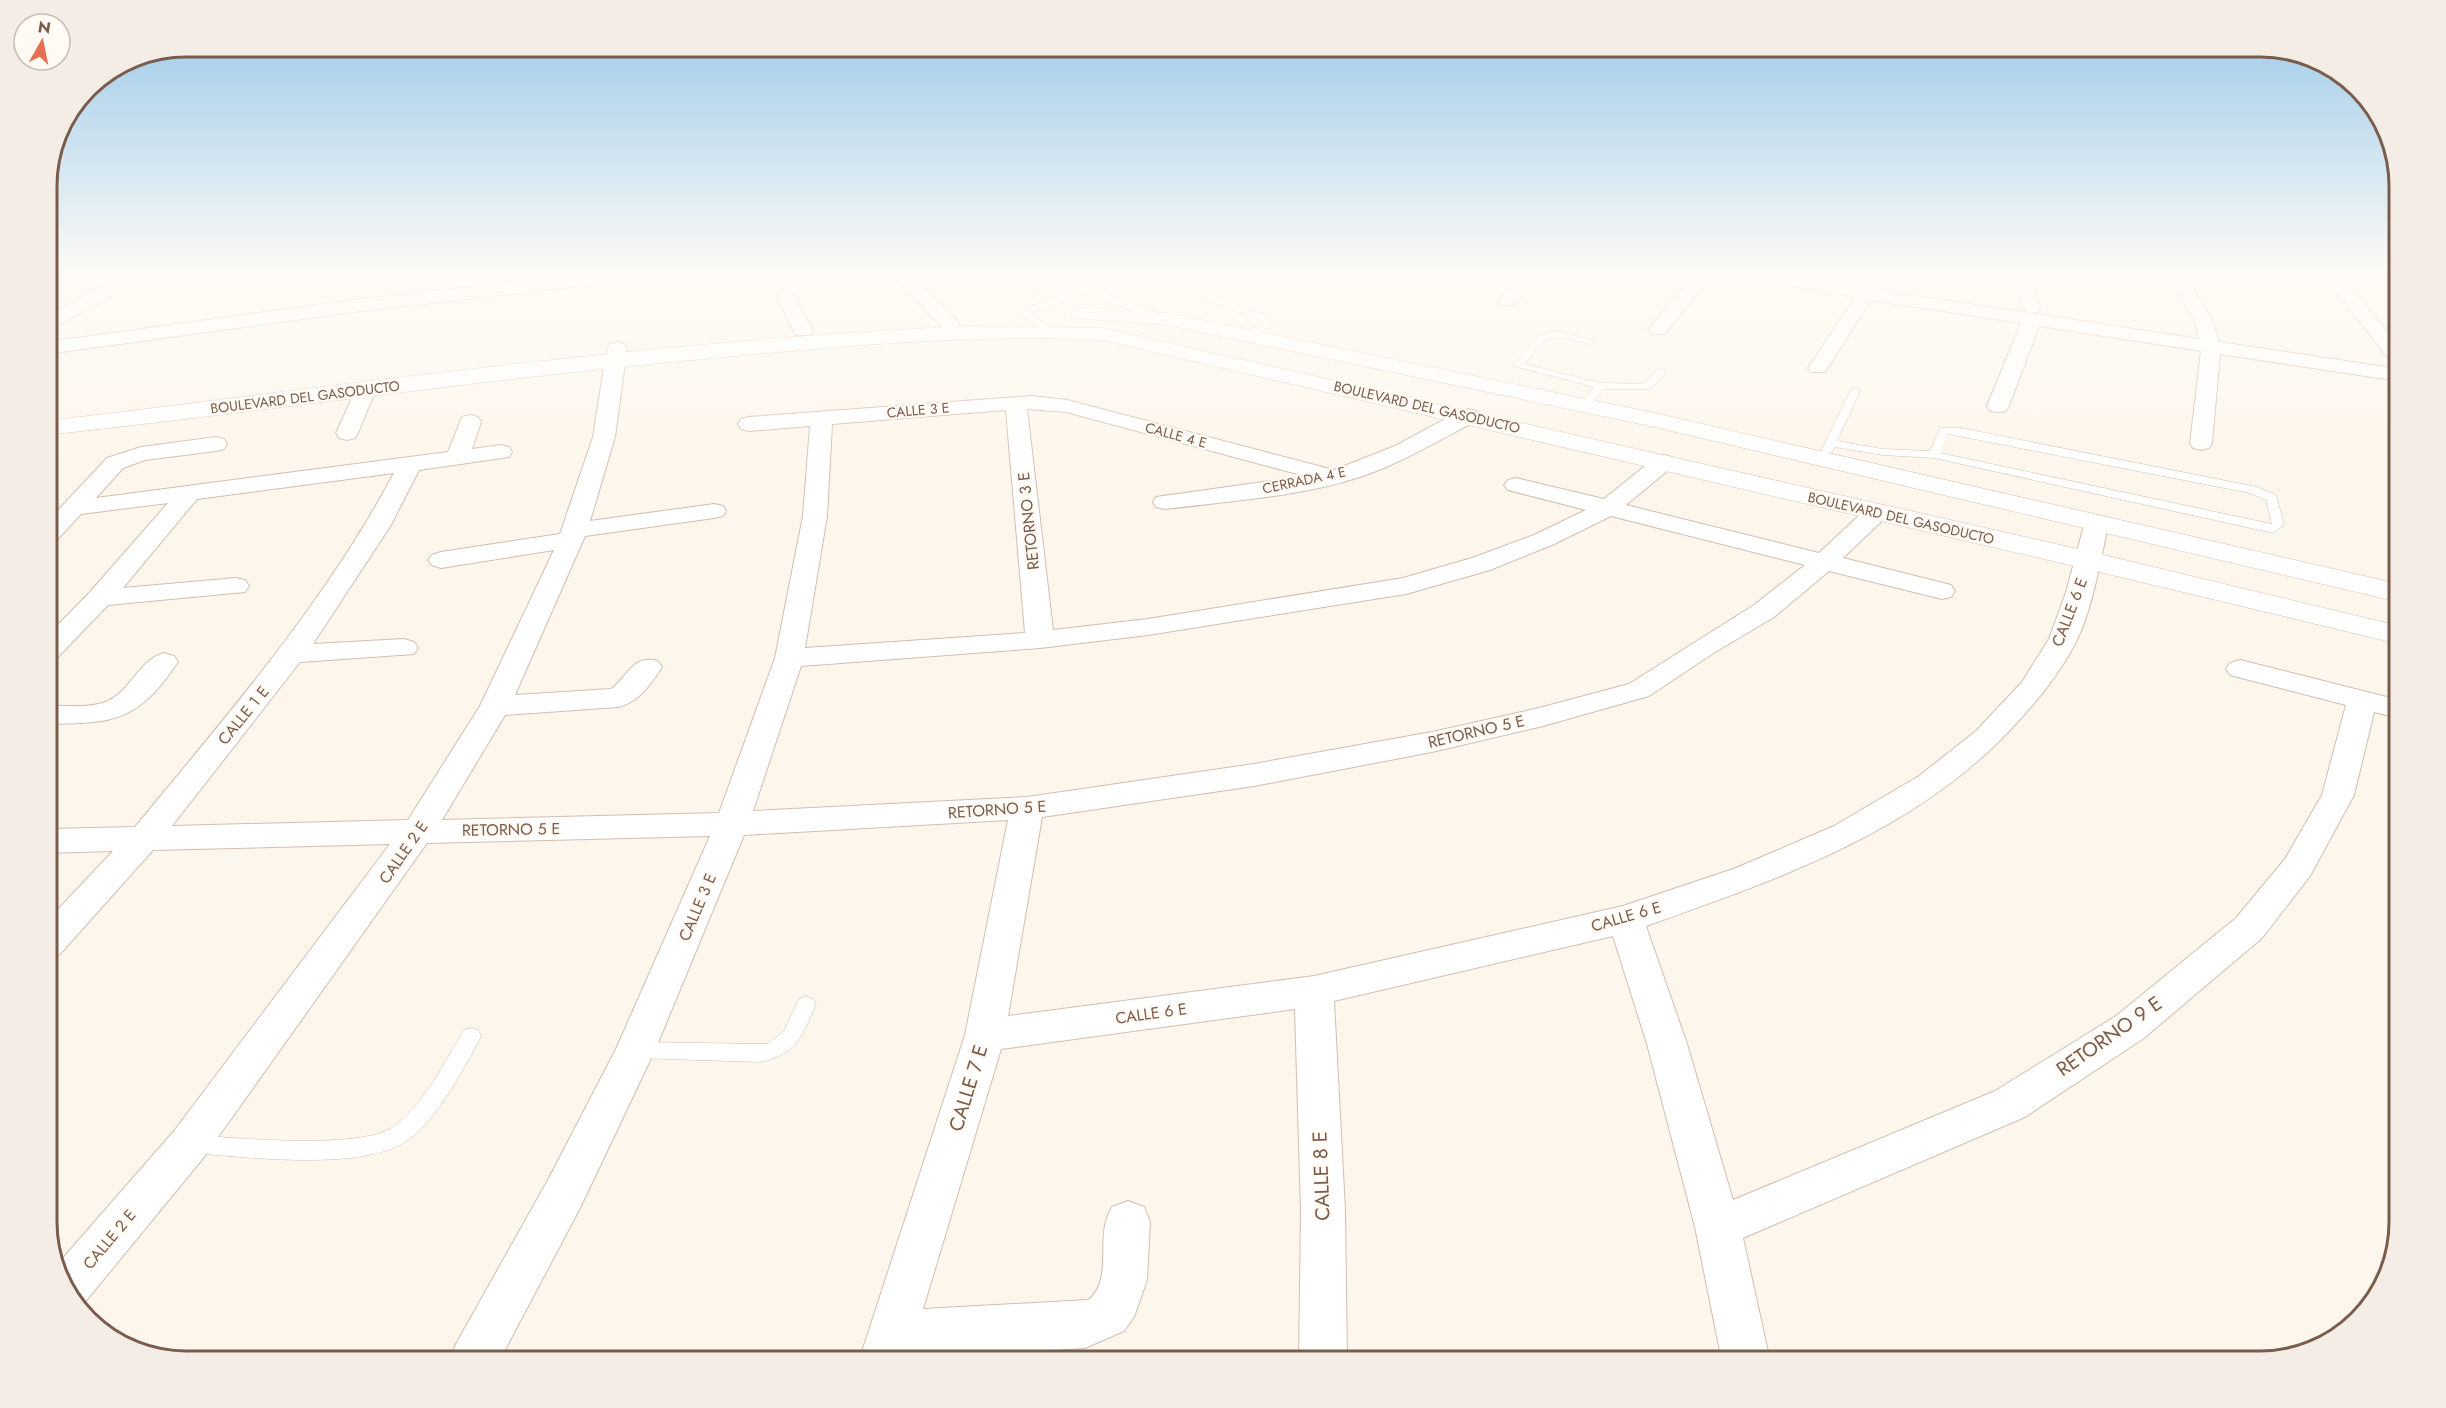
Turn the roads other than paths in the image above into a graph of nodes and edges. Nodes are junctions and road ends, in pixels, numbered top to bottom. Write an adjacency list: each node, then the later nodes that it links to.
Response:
1 (93, 342): 12 (street)
2 (712, 342): 13 (street, BOULEVARD DEL GASODUCTO)
3 (762, 342): 13 (street, BOULEVARD DEL GASODUCTO)
4 (1143, 342): 25 (street, BOULEVARD DEL GASODUCTO)
5 (1284, 342): 22 (street, BOULEVARD DEL GASODUCTO)
6 (1538, 342): 18 (lane)
7 (1834, 342): 15 (street)
8 (2022, 342): 23 (street)
9 (2209, 342): 31 (street)
10 (2218, 342): 17 (street)
11 (2224, 342): 14 (street)
12 (57, 347)
13 (617, 353): 19 (street, BOULEVARD DEL GASODUCTO); 24 (street, BOULEVARD DEL GASODUCTO); 49 (street, CALLE 2 E)
14 (2389, 360)
15 (1818, 368)
16 (1662, 371): 18 (lane)
17 (2389, 373)
18 (1601, 386): 22 (lane)
19 (366, 389): 29 (street, BOULEVARD DEL GASODUCTO); 30 (street)
20 (1856, 391): 33 (lane)
21 (1016, 402): 26 (street, CALLE 3 E); 39 (street, CALLE 4 E); 58 (street, RETORNO 3 E)
22 (1585, 405): 33 (street, BOULEVARD DEL GASODUCTO)
23 (1998, 406)
24 (57, 415)
25 (1468, 416): 37 (street, BOULEVARD DEL GASODUCTO); 39 (street, CERRADA 4 E)
26 (821, 419): 28 (street, CALLE 3 E); 62 (street, CALLE 3 E)
27 (470, 422): 36 (street)
28 (749, 424)
29 (57, 427)
30 (347, 433)
31 (2201, 443)
32 (216, 444): 43 (street)
33 (1827, 451): 35 (lane); 47 (street, BOULEVARD DEL GASODUCTO)
34 (501, 452): 36 (street)
35 (1934, 454): 35 (lane)
36 (457, 458): 38 (street)
37 (1664, 462): 44 (street); 46 (street, BOULEVARD DEL GASODUCTO)
38 (410, 465): 41 (street); 61 (street, CALLE 1 E)
39 (1335, 477): 42 (street, CERRADA 4 E)
40 (1516, 485): 44 (street)
41 (189, 493): 43 (street); 56 (street)
42 (1165, 502)
43 (74, 508): 48 (street)
44 (1608, 508): 52 (street); 58 (street)
45 (714, 511): 49 (street)
46 (1876, 513): 51 (street, BOULEVARD DEL GASODUCTO); 52 (street, RETORNO 5 E)
47 (2097, 522): 51 (street, CALLE 6 E); 54 (street, BOULEVARD DEL GASODUCTO)
48 (57, 526)
49 (573, 535): 50 (street); 67 (street, CALLE 2 E)
50 (441, 560)
51 (2087, 560): 57 (street, BOULEVARD DEL GASODUCTO); 75 (street, CALLE 6 E)
52 (1824, 561): 55 (street); 70 (street, RETORNO 5 E)
53 (236, 586): 56 (street)
54 (2389, 590)
55 (1942, 591)
56 (100, 598): 59 (street)
57 (2389, 633)
58 (1040, 640): 62 (street)
59 (57, 642)
60 (404, 648): 61 (street)
61 (292, 654): 73 (street, CALLE 1 E)
62 (789, 658): 71 (street, CALLE 3 E)
63 (164, 662): 69 (street)
64 (648, 667): 67 (street)
65 (2240, 669): 66 (street)
66 (2362, 699): 68 (street); 84 (street, RETORNO 9 E)
67 (495, 706): 72 (street, CALLE 2 E)
68 (2389, 706)
69 (57, 714)
70 (1027, 808): 71 (street, RETORNO 5 E); 79 (street, CALLE 7 E)
71 (732, 824): 72 (street, RETORNO 5 E); 81 (street, CALLE 3 E)
72 (419, 831): 73 (street, RETORNO 5 E); 82 (street, CALLE 2 E)
73 (143, 840): 74 (street, RETORNO 5 E); 76 (street, CALLE 1 E)
74 (57, 841)
75 (1626, 919): 77 (street, CALLE 6 E); 84 (street)
76 (57, 933)
77 (1314, 991): 79 (street, CALLE 6 E); 88 (street, CALLE 8 E)
78 (806, 1004): 81 (lane)
79 (985, 1035): 86 (street, CALLE 7 E)
80 (471, 1036): 82 (lane)
81 (635, 1050): 87 (street, CALLE 3 E)
82 (189, 1144): 85 (street, CALLE 2 E)
83 (1128, 1222): 86 (street)
84 (1718, 1227): 89 (street)
85 (72, 1283)
86 (888, 1344)
87 (479, 1351)
88 (1323, 1351)
89 (1744, 1351)

